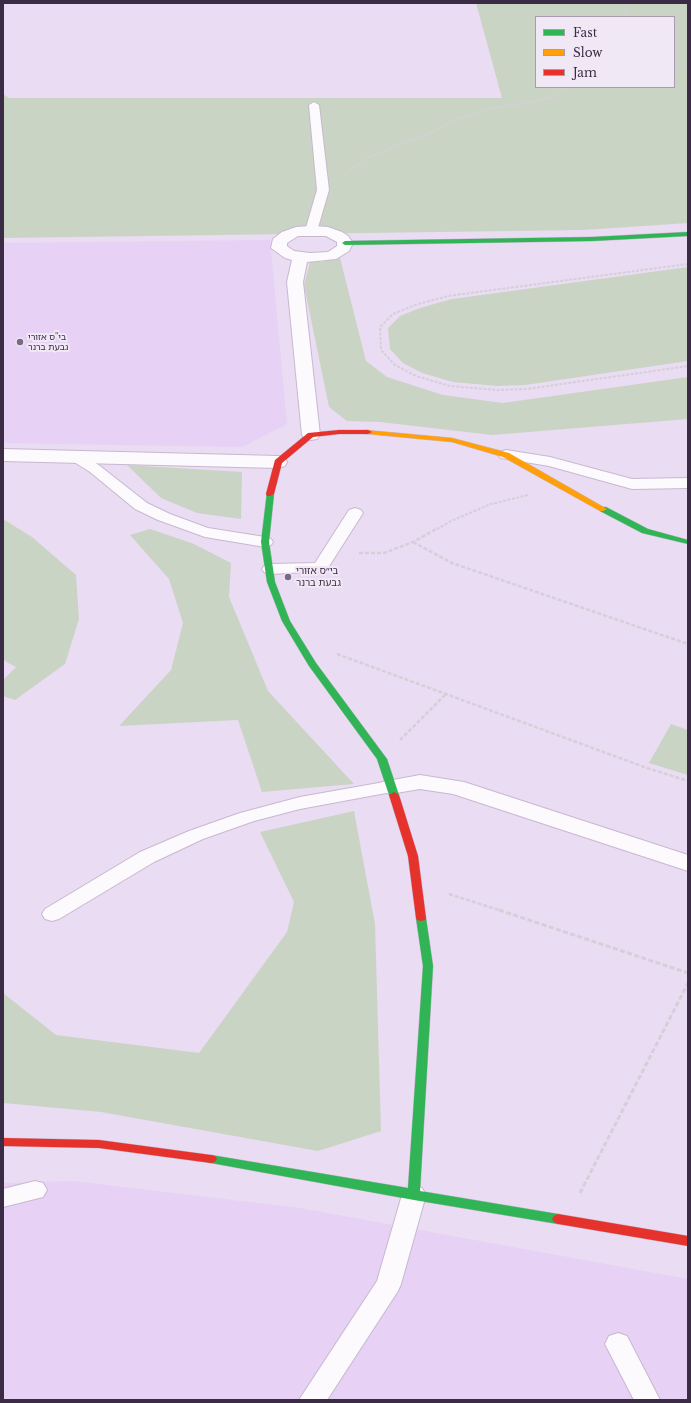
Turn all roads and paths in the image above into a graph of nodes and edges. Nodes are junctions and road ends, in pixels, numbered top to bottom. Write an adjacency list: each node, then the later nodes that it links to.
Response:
1 (626, 3): 2 (path)
2 (623, 16)
3 (675, 64): 4 (path)
4 (688, 64)
5 (566, 88): 7 (path)
6 (314, 105): 7 (lane)
7 (323, 190): 8 (lane)
8 (311, 231): 10 (street); 11 (street)
9 (688, 234): 10 (street)
10 (345, 243): 11 (street)
11 (300, 257): 14 (street)
12 (688, 264): 13 (path)
13 (688, 366)
14 (311, 435): 16 (street); 18 (street)
15 (3, 455): 17 (street)
16 (506, 455): 19 (lane); 20 (street)
17 (76, 457): 18 (street); 22 (lane)
18 (278, 462): 22 (street)
19 (688, 483)
20 (564, 487): 23 (path); 24 (street)
21 (355, 513): 25 (lane)
22 (265, 542): 26 (street)
23 (413, 542): 25 (path); 28 (path)
24 (688, 542)
25 (329, 554): 26 (lane)
26 (270, 569): 27 (street)
27 (296, 638): 29 (path); 30 (street)
28 (688, 644)
29 (446, 694): 30 (path); 31 (path)
30 (382, 759): 32 (street)
31 (688, 781)
32 (390, 787): 33 (street); 34 (street); 35 (lane)
33 (688, 863)
34 (417, 884): 36 (path); 40 (street)
35 (52, 914)
36 (688, 973)
37 (688, 983): 42 (path)
38 (3, 1142): 40 (street)
39 (35, 1190): 41 (lane)
40 (414, 1195): 42 (street); 45 (lane)
41 (3, 1198)
42 (566, 1220): 43 (street)
43 (688, 1241)
44 (618, 1344): 46 (lane)
45 (312, 1400)
46 (647, 1400)

